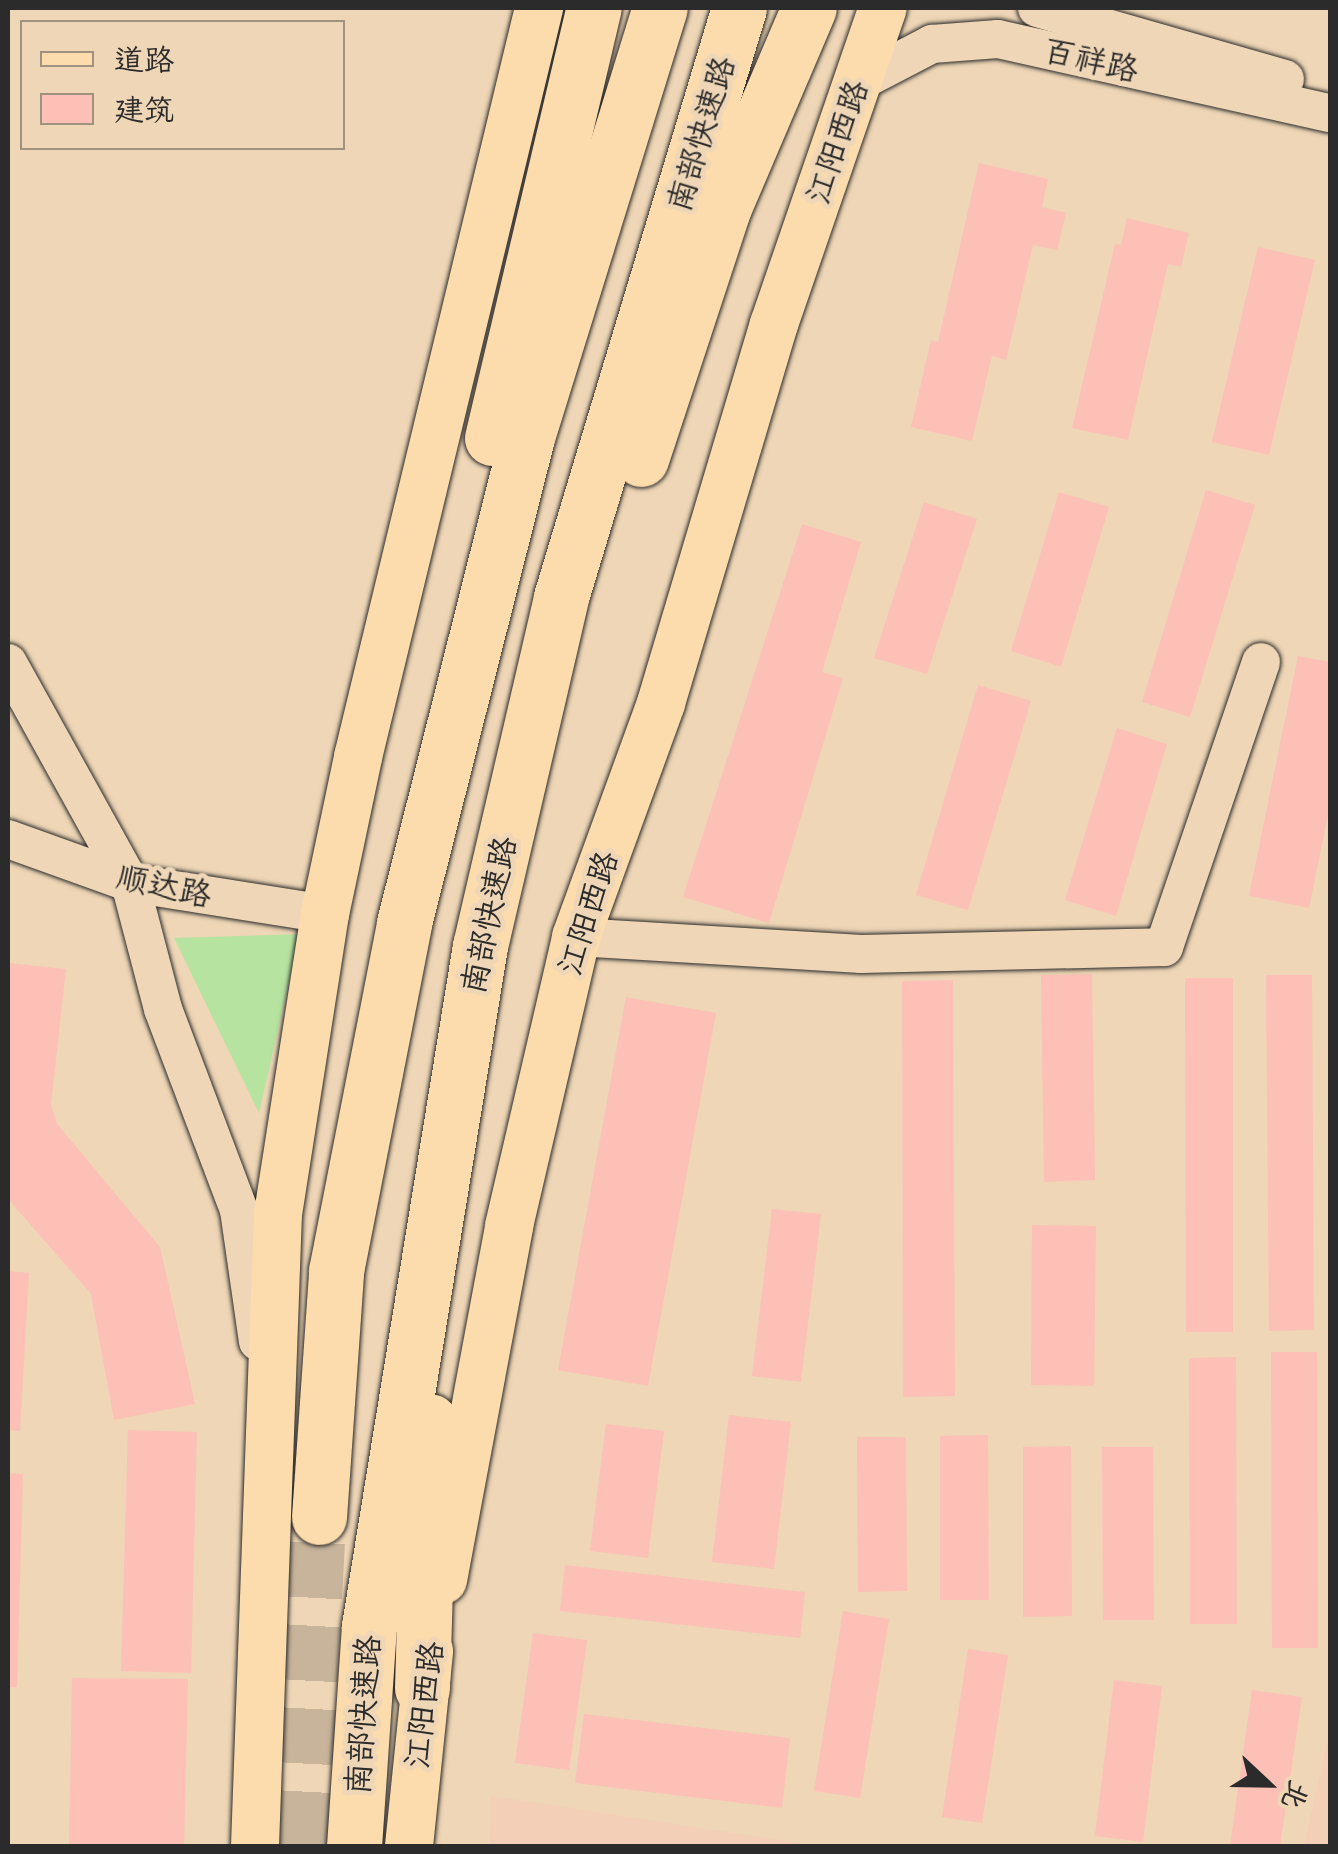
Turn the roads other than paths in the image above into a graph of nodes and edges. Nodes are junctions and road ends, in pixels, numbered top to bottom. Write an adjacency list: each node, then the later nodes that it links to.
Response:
1 (539, 8): 19 (main road)
2 (594, 8): 13 (highway)
3 (606, 8): 13 (highway)
4 (660, 8): 20 (highway)
5 (739, 8): 22 (highway, 南部快速路)
6 (784, 8): 14 (highway)
7 (810, 8): 14 (highway)
8 (882, 8): 10 (main road, 江阳西路)
9 (1037, 8): 11 (street, 百祥路)
10 (857, 83): 12 (street, 百祥路); 21 (main road, 江阳西路)
11 (1330, 92)
12 (1330, 113)
13 (548, 197): 20 (highway)
14 (724, 207): 22 (highway)
15 (1261, 662): 21 (street)
16 (8, 663): 18 (street)
17 (8, 838): 18 (street, 顺达路)
18 (130, 883): 19 (street, 顺达路); 24 (street)
19 (325, 914): 24 (main road)
20 (404, 922): 25 (highway)
21 (576, 937): 26 (main road, 江阳西路)
22 (480, 946): 23 (highway, 南部快速路)
23 (437, 1187): 26 (highway); 28 (highway, 南部快速路)
24 (270, 1419): 27 (main road)
25 (319, 1518)
26 (422, 1688): 29 (main road, 江阳西路)
27 (255, 1846)
28 (354, 1846)
29 (409, 1846)

